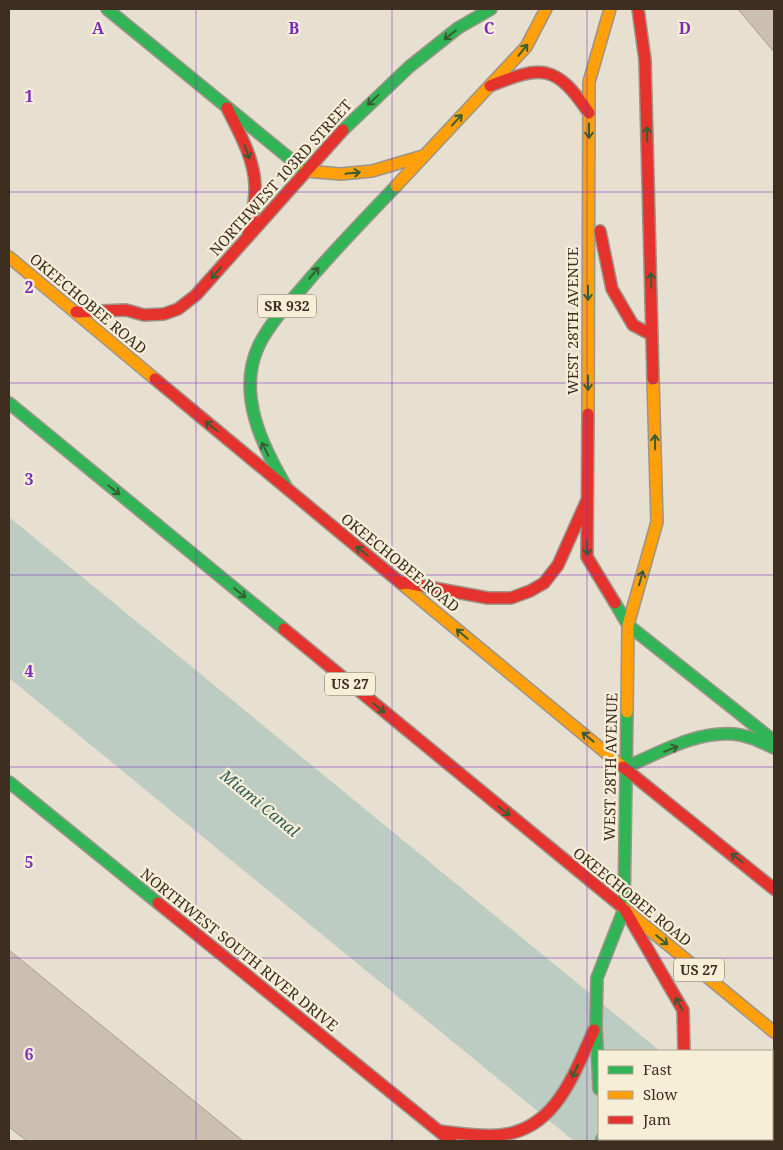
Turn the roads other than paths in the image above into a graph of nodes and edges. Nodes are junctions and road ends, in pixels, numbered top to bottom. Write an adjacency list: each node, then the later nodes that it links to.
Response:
1 (107, 9): 7 (main road)
2 (491, 9): 10 (main road, NORTHWEST 103RD STREET, one-way to 10)
3 (546, 9): 6 (main road, SR 932, one-way to 3)
4 (610, 9): 8 (main road, WEST 28TH AVENUE)
5 (638, 9): 15 (main road, WEST 28TH AVENUE, one-way to 5)
6 (490, 86): 8 (main road); 9 (main road, SR 932, one-way to 6)
7 (228, 108): 10 (main road); 12 (main road, one-way to 12)
8 (589, 113): 11 (main road, WEST 28TH AVENUE, one-way to 11)
9 (424, 155): 10 (main road, one-way to 9); 17 (main road, SR 932, one-way to 9)
10 (305, 171): 12 (main road, NORTHWEST 103RD STREET)
11 (589, 180): 15 (main road); 18 (main road, WEST 28TH AVENUE, one-way to 18)
12 (248, 236): 14 (main road, NORTHWEST 103RD STREET, one-way to 14)
13 (9, 257): 14 (main road, OKEECHOBEE ROAD)
14 (76, 312): 17 (main road, OKEECHOBEE ROAD, one-way to 14)
15 (652, 335): 20 (main road, WEST 28TH AVENUE, one-way to 15)
16 (9, 403): 26 (main road, OKEECHOBEE ROAD / US 27, one-way to 26)
17 (289, 491): 19 (main road, OKEECHOBEE ROAD, one-way to 17)
18 (587, 500): 19 (main road); 20 (main road, WEST 28TH AVENUE, one-way to 20)
19 (400, 582): 23 (main road, OKEECHOBEE ROAD, one-way to 19)
20 (628, 625): 21 (main road); 23 (main road, WEST 28TH AVENUE)
21 (774, 742)
22 (774, 748): 23 (main road, one-way to 22)
23 (626, 767): 25 (main road, OKEECHOBEE ROAD, one-way to 23); 26 (main road, WEST 28TH AVENUE)
24 (9, 782): 31 (main road, NORTHWEST SOUTH RIVER DRIVE)
25 (774, 888)
26 (624, 909): 27 (main road, WEST 28TH AVENUE); 28 (main road, OKEECHOBEE ROAD / US 27, one-way to 28); 29 (main road, one-way to 26)
27 (596, 1026): 30 (main road, WEST 28TH AVENUE); 31 (main road, one-way to 31)
28 (774, 1032)
29 (684, 1050)
30 (598, 1068)
31 (439, 1131): 32 (main road, NORTHWEST SOUTH RIVER DRIVE)
32 (451, 1141)

